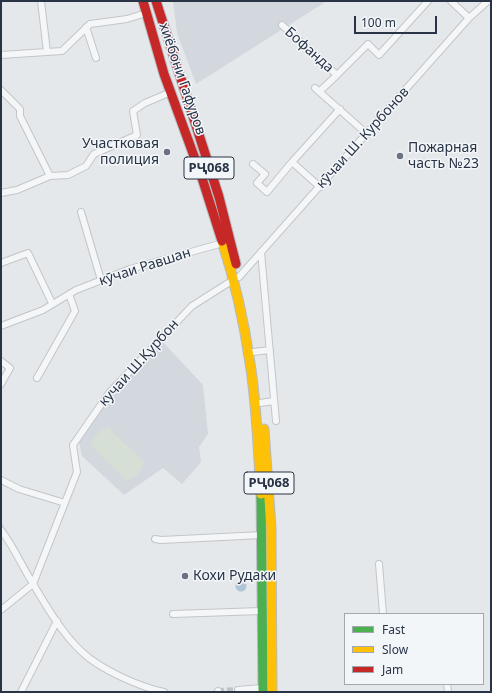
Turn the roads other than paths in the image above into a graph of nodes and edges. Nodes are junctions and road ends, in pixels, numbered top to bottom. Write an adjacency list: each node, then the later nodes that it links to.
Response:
1 (41, 1): 11 (street)
2 (143, 1): 7 (highway, хиёбони Гафуров / РҶ068)
3 (156, 1): 14 (highway, РҶ068)
4 (428, 1): 16 (street, Бофанда)
5 (451, 1): 8 (street)
6 (488, 1): 8 (street, кӯчаи Ш. Курбонов)
7 (146, 13): 9 (street); 15 (highway, хиёбони Гафуров / РҶ068)
8 (469, 18): 20 (street, кӯчаи Ш. Курбонов)
9 (88, 25): 11 (street); 13 (street)
10 (282, 25): 16 (street, Бофанда)
11 (48, 52): 12 (street)
12 (1, 55)
13 (96, 58)
14 (176, 70): 15 (highway); 30 (highway, РҶ068)
15 (164, 74): 18 (highway, хиёбони Гафуров / РҶ068)
16 (337, 75): 19 (street, Бофанда)
17 (1, 90): 23 (street)
18 (171, 92): 23 (street); 27 (highway, хиёбони Гафуров / РҶ068)
19 (340, 109): 20 (street, Бофанда); 21 (street)
20 (367, 134): 24 (street, кӯчаи Ш. Курбонов)
21 (292, 162): 22 (street); 24 (street)
22 (253, 164)
23 (50, 176): 25 (street)
24 (320, 187): 28 (street, кӯчаи Ш. Курбонов)
25 (1, 193)
26 (81, 212): 31 (street)
27 (223, 243): 30 (highway, хиёбони Гафуров / РҶ068); 31 (street, кӯчаи Равшан)
28 (261, 252): 30 (street, кӯчаи Ш. Курбонов); 35 (street)
29 (1, 264): 33 (street)
30 (236, 278): 36 (highway, РҶ068); 44 (street, кучаи Ш.Қурбон); 46 (highway, РҶ068)
31 (101, 280): 32 (street, кӯчаи Равшан)
32 (69, 294): 33 (street, кӯчаи Равшан); 38 (street)
33 (52, 303): 34 (street, кӯчаи Равшан)
34 (1, 326)
35 (270, 350): 36 (street); 40 (street)
36 (253, 352): 41 (highway, РҶ068)
37 (1, 361): 39 (street)
38 (37, 378)
39 (1, 384)
40 (274, 401): 41 (street); 42 (street)
41 (260, 403): 59 (highway, РҶ068)
42 (276, 421)
43 (1, 480): 44 (street)
44 (65, 503): 49 (street, кучаи Ш.Қурбон)
45 (1, 530): 49 (street)
46 (262, 535): 47 (street); 51 (highway, РҶ068)
47 (155, 539)
48 (379, 564): 52 (street)
49 (33, 584): 50 (street, кучаи Ш.Қурбон); 54 (street)
50 (1, 610)
51 (261, 611): 53 (street); 56 (highway, РҶ068)
52 (383, 613)
53 (173, 614)
54 (57, 622): 57 (street); 58 (street)
55 (238, 690): 56 (street)
56 (262, 690)
57 (21, 692)
58 (164, 692)
59 (272, 692)

